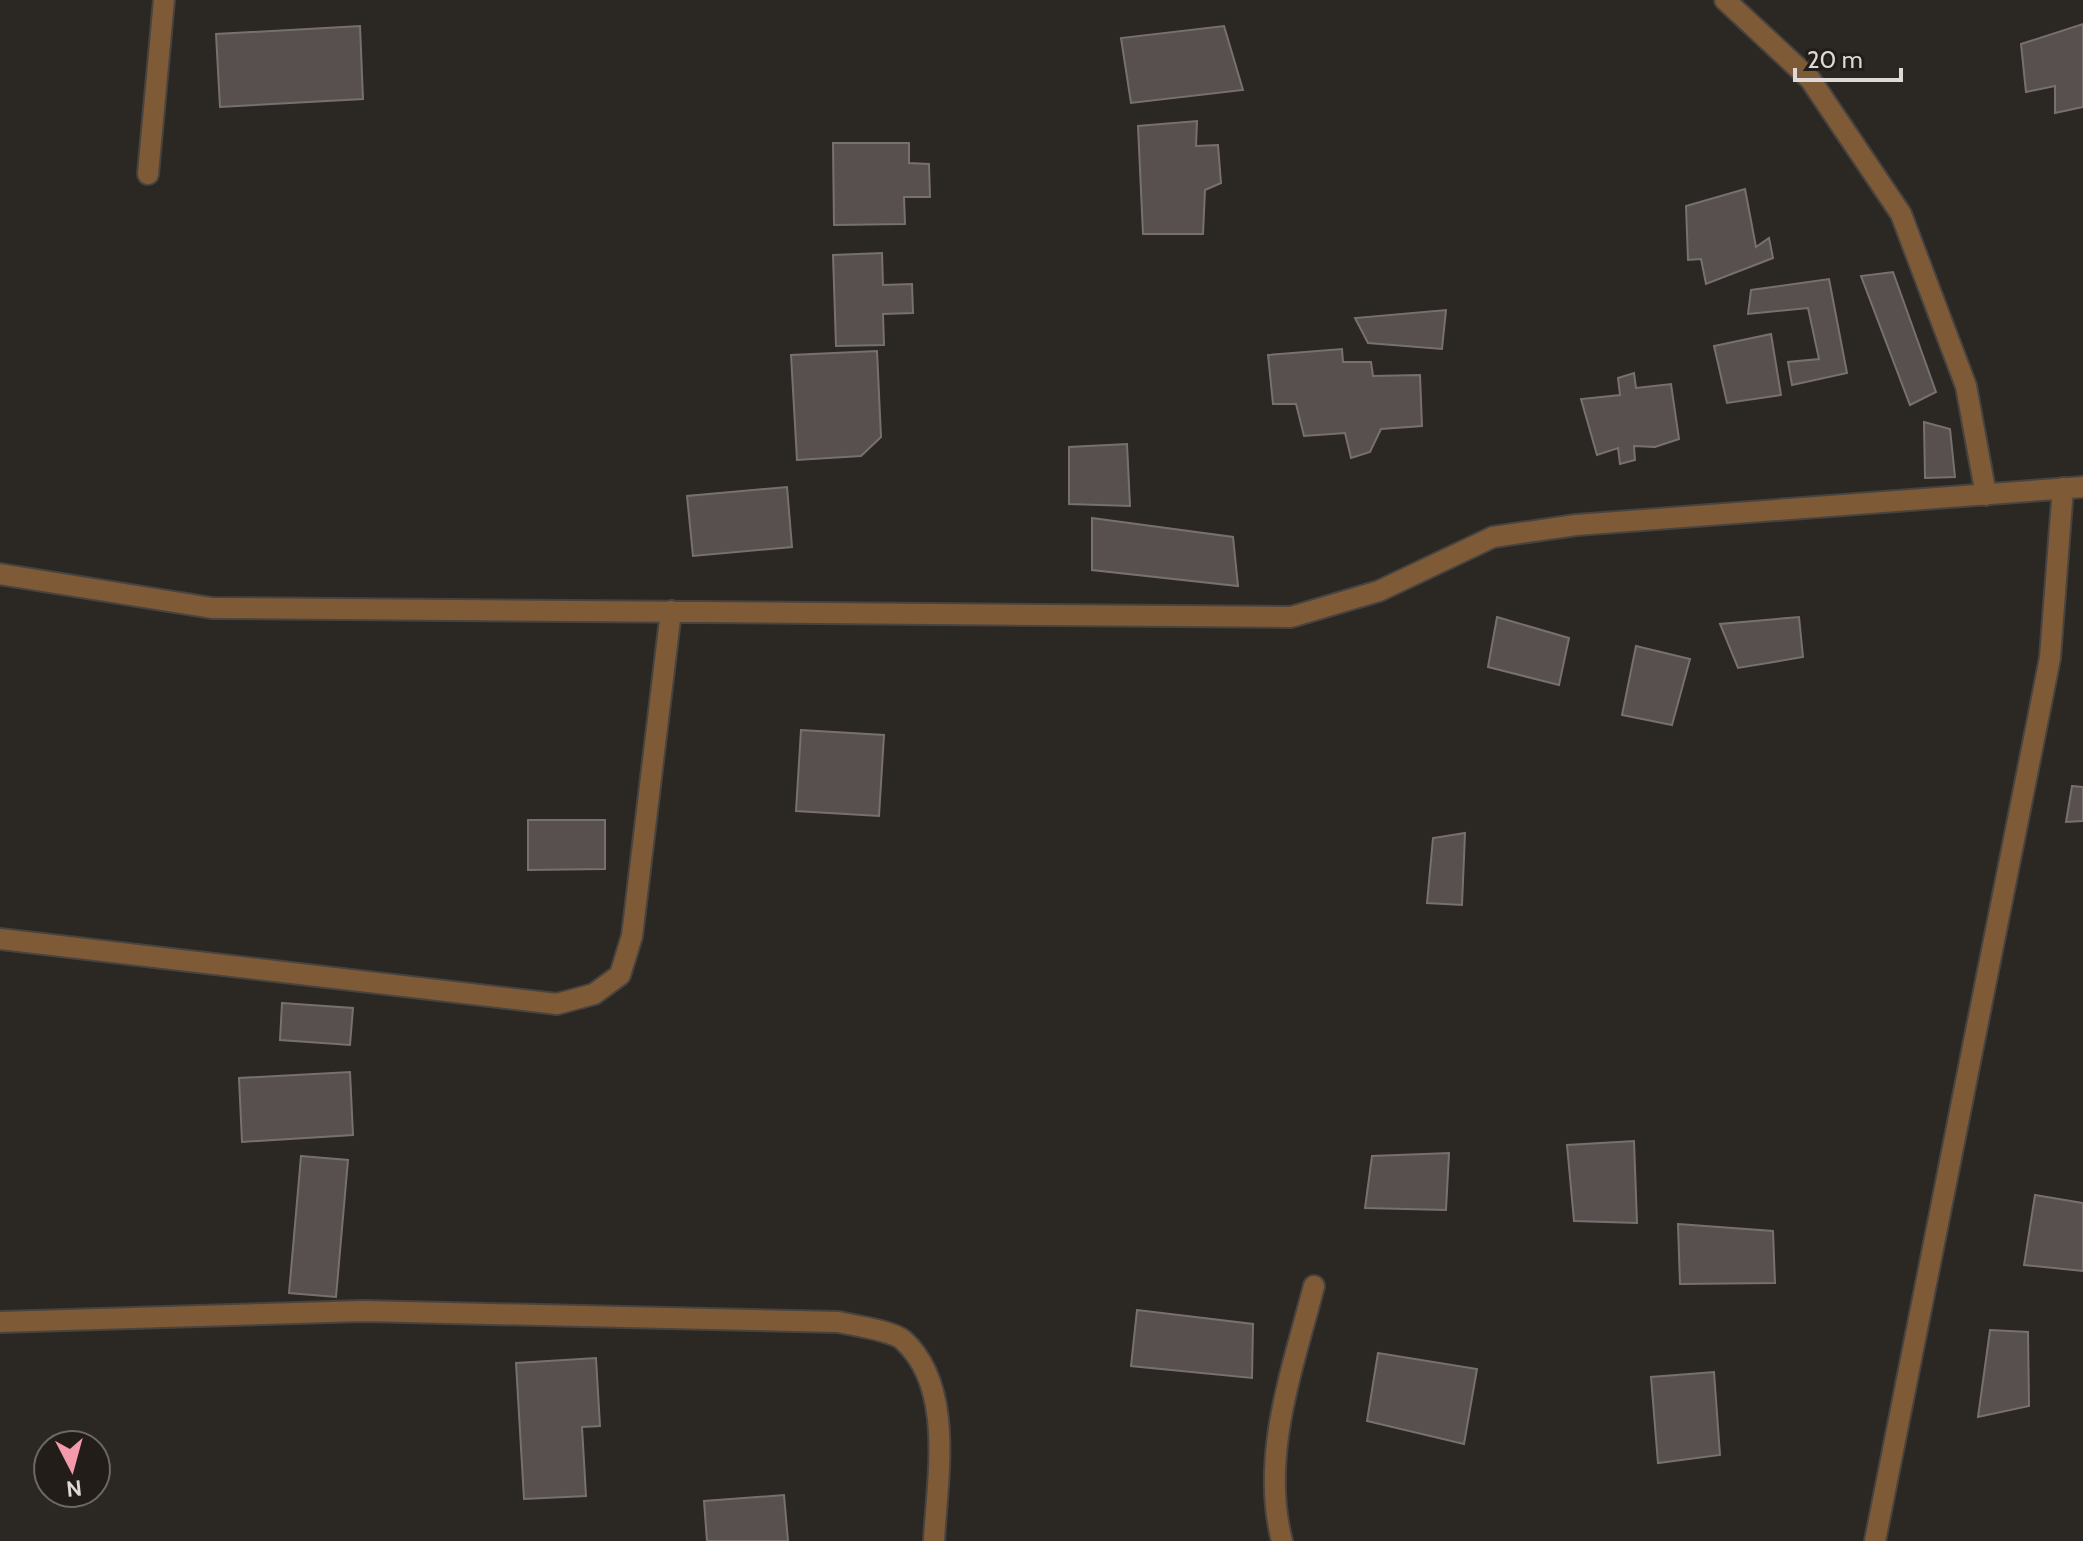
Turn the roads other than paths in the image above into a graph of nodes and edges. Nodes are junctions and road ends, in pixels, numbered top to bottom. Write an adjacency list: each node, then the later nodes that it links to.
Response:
1 (164, 0): 3 (street)
2 (1725, 0): 5 (street)
3 (148, 174)
4 (2073, 488): 5 (street); 13 (street)
5 (1986, 495): 7 (street)
6 (0, 574): 7 (street)
7 (671, 611): 8 (street)
8 (0, 939)
9 (1314, 1286): 12 (street)
10 (0, 1322): 11 (street)
11 (934, 1541)
12 (1282, 1541)
13 (1875, 1541)

